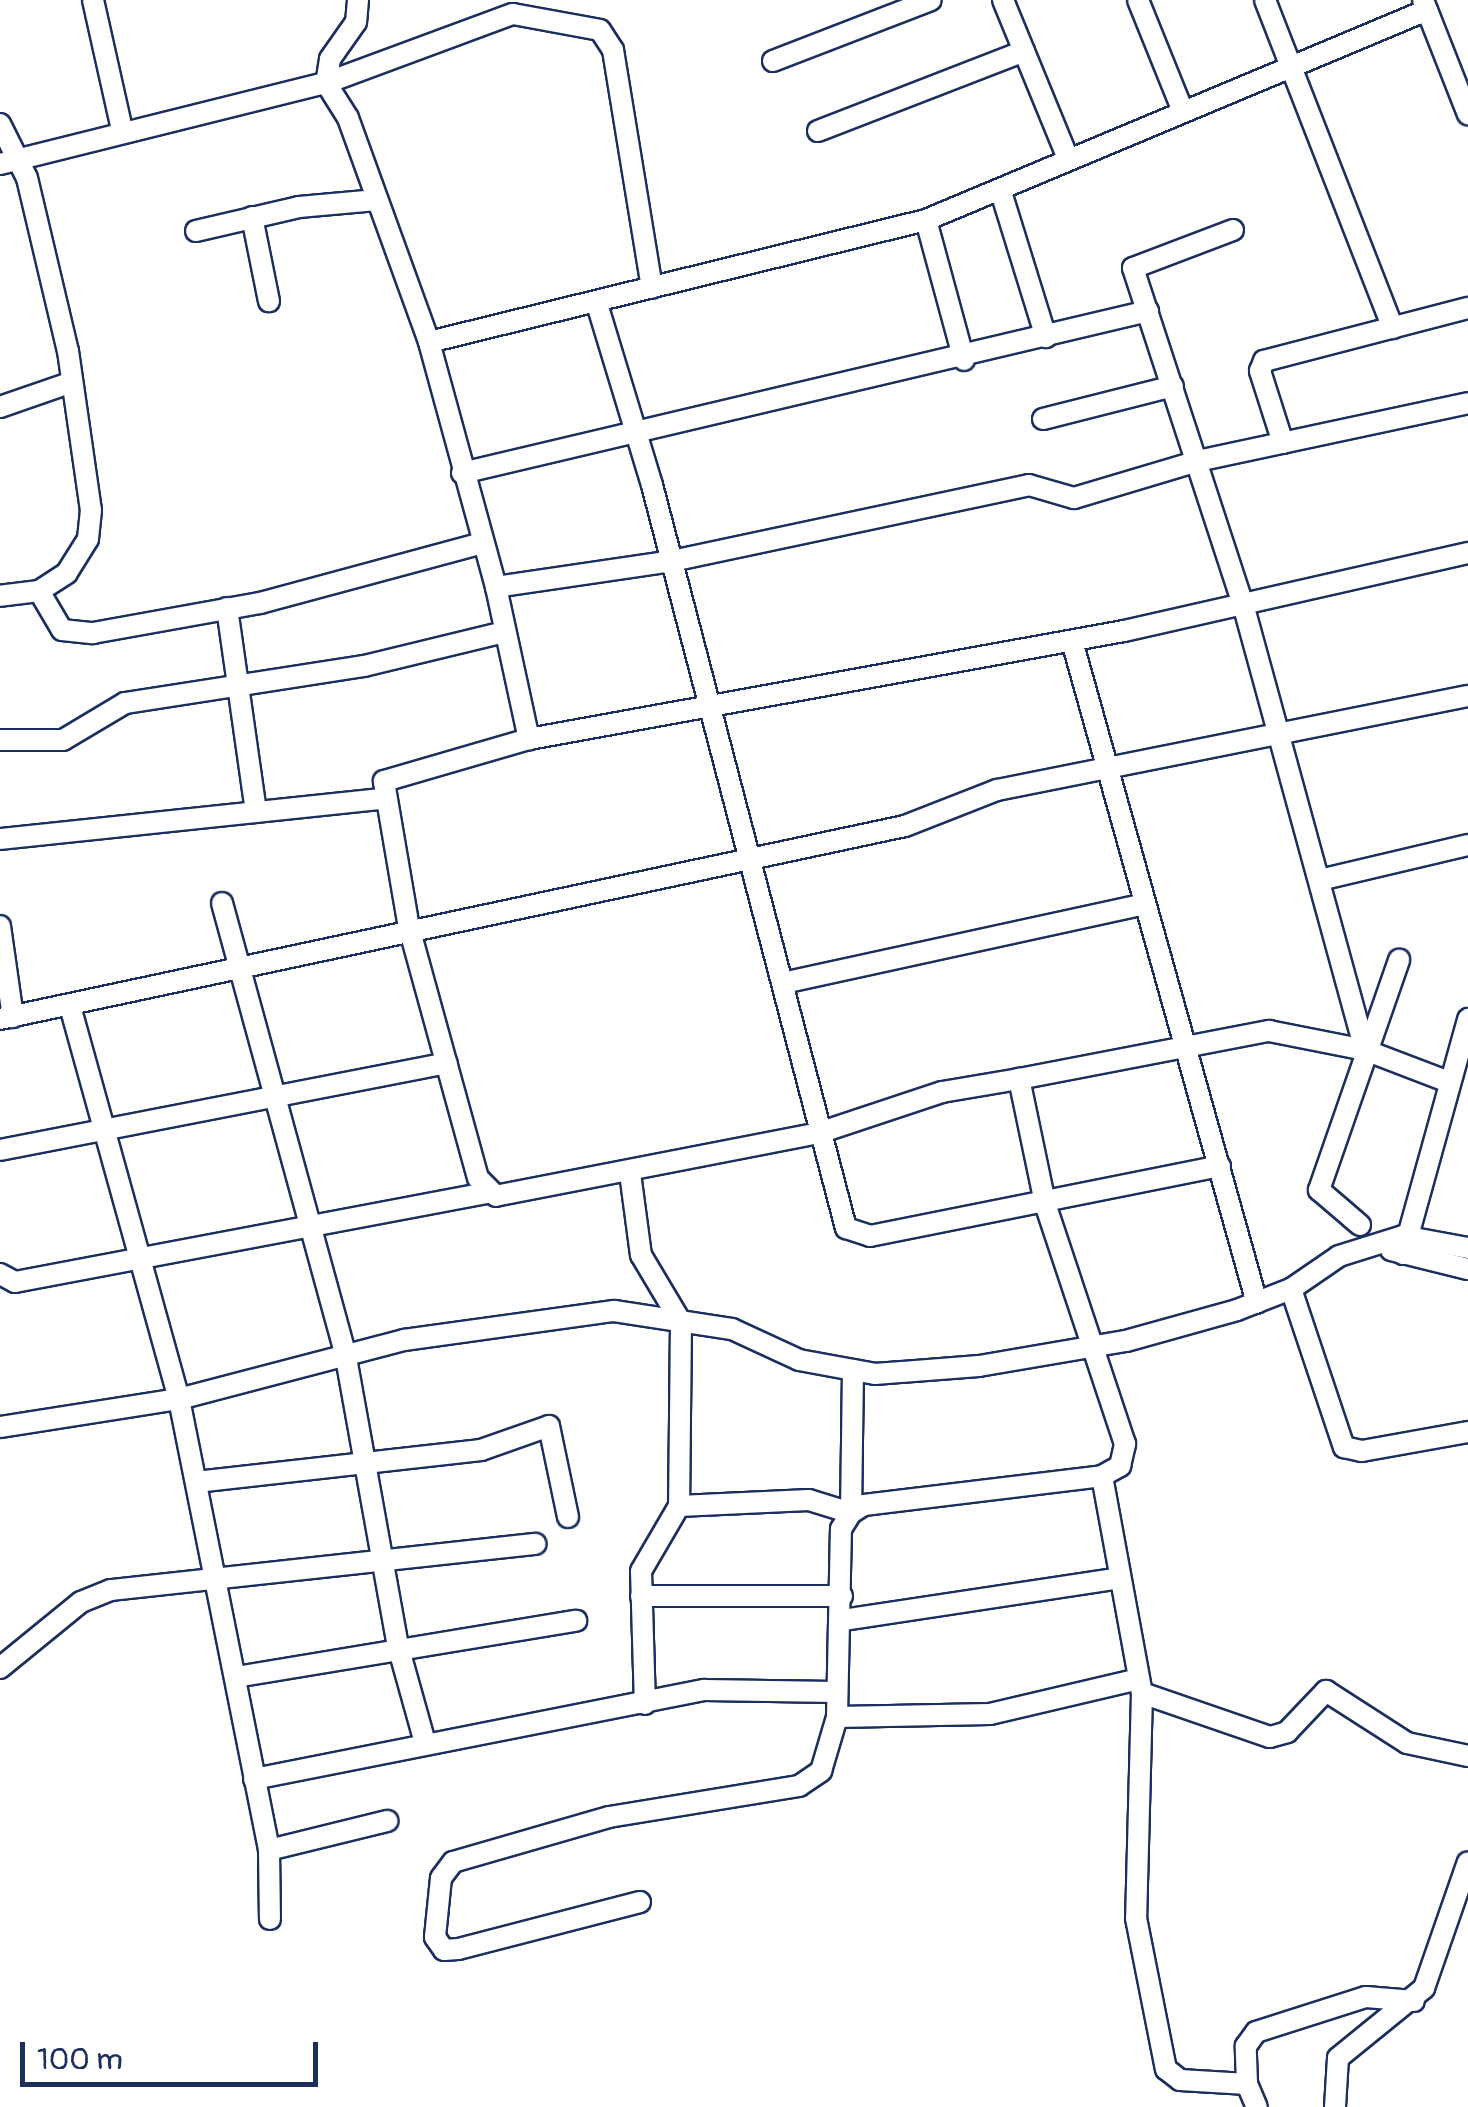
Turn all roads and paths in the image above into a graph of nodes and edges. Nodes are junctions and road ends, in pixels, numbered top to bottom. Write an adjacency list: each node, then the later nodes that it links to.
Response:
1 (93, 0): 15 (street)
2 (358, 0): 11 (street)
3 (931, 0): 9 (street)
4 (1002, 0): 8 (street)
5 (1138, 0): 12 (street)
6 (1265, 0): 10 (street)
7 (1425, 5): 10 (street); 13 (street)
8 (1024, 51): 16 (street); 17 (street)
9 (773, 61)
10 (1290, 70): 12 (street); 30 (street)
11 (326, 83): 15 (street); 20 (street); 25 (street)
12 (1182, 109): 17 (street)
13 (1468, 114)
14 (0, 124): 18 (street)
15 (122, 130): 18 (street)
16 (818, 131)
17 (1066, 156): 19 (street)
18 (10, 161): 34 (street)
19 (1002, 192): 22 (street); 31 (street)
20 (378, 200): 21 (street); 32 (street)
21 (252, 217): 24 (street); 26 (street)
22 (926, 220): 25 (street); 33 (street)
23 (1233, 230): 29 (street)
24 (196, 231)
25 (652, 288): 27 (street)
26 (269, 301)
27 (597, 304): 32 (street); 39 (street)
28 (1468, 308): 30 (street)
29 (1148, 312): 31 (street); 35 (street)
30 (1394, 328): 40 (street)
31 (1046, 337): 33 (street)
32 (430, 342): 42 (street)
33 (964, 360): 39 (street)
34 (72, 382): 37 (street); 47 (street)
35 (1174, 386): 38 (street); 41 (street)
36 (1468, 403): 40 (street)
37 (0, 407)
38 (1043, 418)
39 (636, 432): 42 (street); 45 (street)
40 (1283, 443): 41 (street)
41 (1198, 461): 45 (street); 49 (street)
42 (462, 473): 43 (street)
43 (482, 543): 46 (street); 50 (street)
44 (1468, 552): 49 (street)
45 (672, 561): 46 (street); 55 (street)
46 (496, 588): 51 (street)
47 (39, 591): 48 (street); 50 (street)
48 (0, 596)
49 (1243, 604): 52 (street); 56 (street)
50 (227, 608): 53 (street)
51 (504, 632): 53 (street); 57 (street)
52 (1072, 641): 55 (street); 59 (street)
53 (238, 688): 58 (street); 61 (street)
54 (1468, 696): 56 (street)
55 (710, 706): 57 (street); 64 (street)
56 (1276, 737): 59 (street); 65 (street)
57 (529, 738): 60 (street)
58 (0, 740)
59 (1106, 774): 64 (street); 67 (street)
60 (382, 799): 61 (street); 69 (street)
61 (256, 812): 62 (street)
62 (0, 838)
63 (1468, 845): 65 (street)
64 (750, 856): 69 (street); 72 (street)
65 (1324, 879): 77 (street)
66 (222, 903): 71 (street)
67 (1144, 904): 72 (street); 76 (street)
68 (0, 926): 74 (street)
69 (409, 928): 71 (street); 78 (street)
70 (1399, 960): 77 (street)
71 (241, 970): 73 (street); 81 (street)
72 (784, 983): 83 (street)
73 (70, 1006): 74 (street); 82 (street)
74 (6, 1018)
75 (1468, 1019): 80 (street)
76 (1187, 1047): 77 (street); 79 (street); 85 (street)
77 (1365, 1050): 80 (street); 89 (street)
78 (447, 1062): 81 (street); 87 (street)
79 (1018, 1079): 83 (street); 88 (street)
80 (1449, 1082): 91 (street)
81 (277, 1099): 82 (street); 90 (street)
82 (103, 1130): 84 (street); 93 (street)
83 (819, 1133): 86 (street); 88 (street)
84 (0, 1150)
85 (1220, 1166): 88 (street); 96 (street)
86 (630, 1174): 87 (street); 97 (street)
87 (490, 1192): 90 (street)
88 (1045, 1203): 98 (street)
89 (1360, 1225)
90 (312, 1230): 93 (street); 99 (street)
91 (1397, 1246): 92 (street); 95 (street)
92 (1465, 1258)
93 (138, 1261): 94 (street); 101 (street)
94 (0, 1274)
95 (1291, 1289): 96 (street); 103 (street)
96 (1258, 1303): 98 (street)
97 (682, 1322): 99 (street); 100 (street); 107 (street)
98 (1096, 1346): 100 (street); 105 (street)
99 (345, 1352): 101 (street); 104 (street)
100 (854, 1370): 108 (street)
101 (179, 1399): 102 (street); 106 (street)
102 (0, 1428)
103 (1468, 1432)
104 (368, 1462): 106 (street); 109 (street); 111 (street)
105 (1102, 1476): 108 (street); 113 (street)
106 (196, 1482): 112 (street)
107 (679, 1506): 108 (street); 114 (street)
108 (852, 1513): 115 (street)
109 (568, 1516)
110 (536, 1544): 111 (street)
111 (385, 1565): 112 (street); 118 (street)
112 (214, 1577): 119 (street); 120 (street)
113 (1120, 1578): 116 (street); 121 (street)
114 (641, 1596): 115 (street); 123 (street)
115 (842, 1596): 116 (street)
116 (843, 1620): 122 (street)
117 (576, 1621): 118 (street)
118 (398, 1646): 120 (street); 125 (street)
119 (0, 1668)
120 (236, 1677): 127 (street)
121 (1141, 1686): 124 (street); 126 (street); 134 (street)
122 (835, 1692): 123 (street); 124 (street)
123 (645, 1704): 125 (street)
124 (837, 1717): 131 (street)
125 (424, 1739): 127 (street)
126 (1468, 1756)
127 (254, 1778): 129 (street)
128 (387, 1821): 129 (street)
129 (269, 1850): 132 (street)
130 (1468, 1862): 133 (street)
131 (640, 1902)
132 (270, 1919)
133 (1414, 2001): 134 (street); 136 (street)
134 (1246, 2084): 135 (street)
135 (1257, 2107)
136 (1335, 2107)

